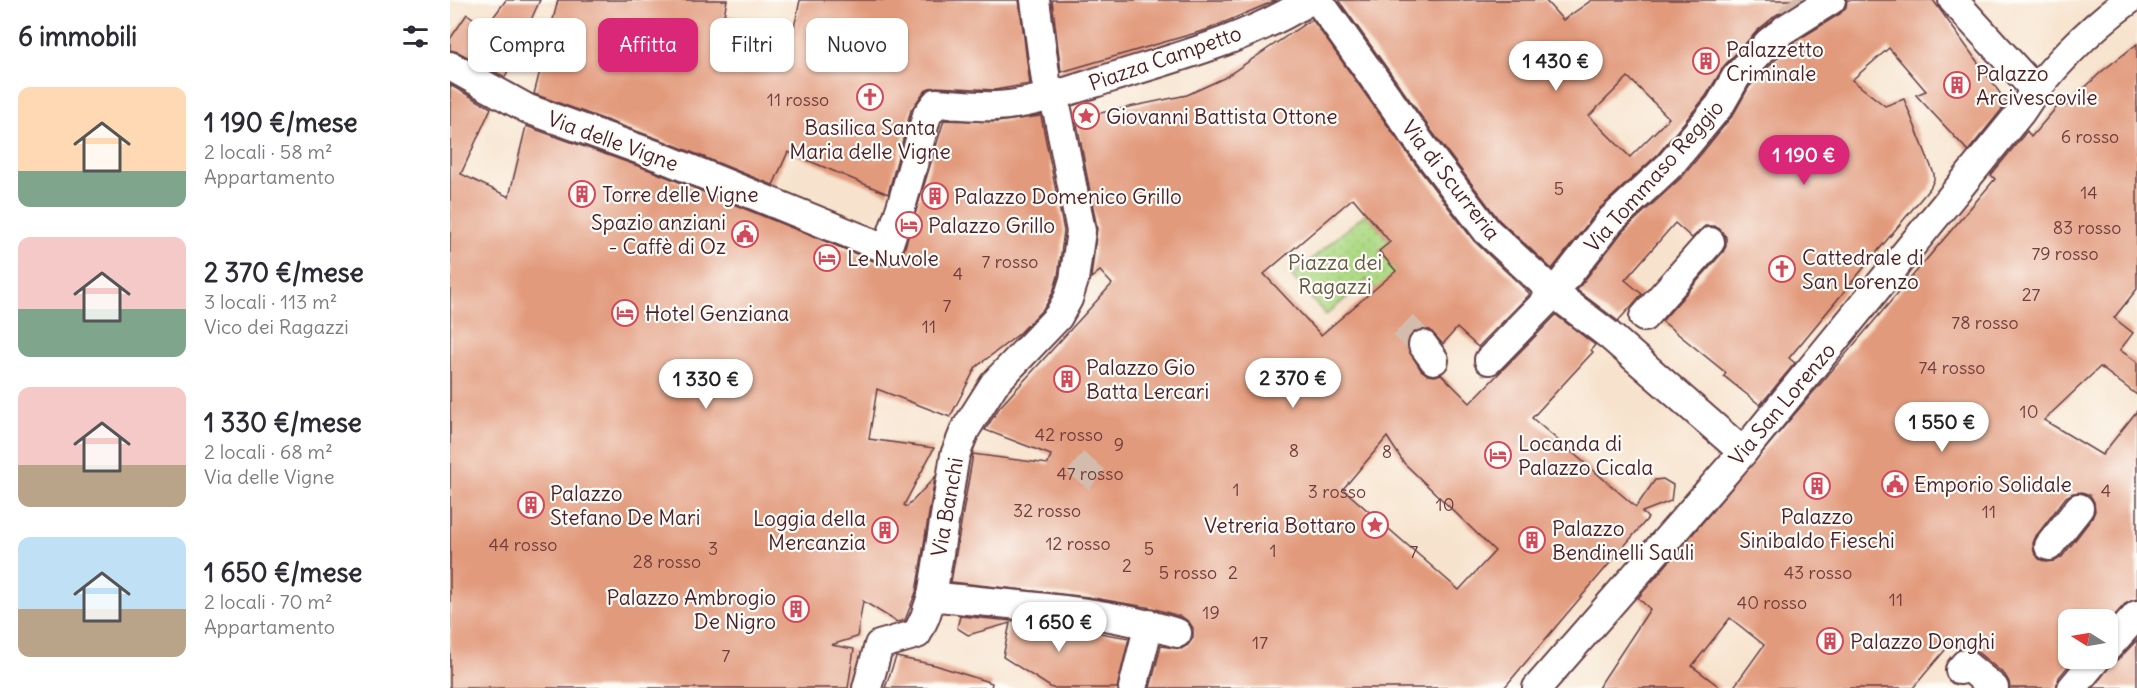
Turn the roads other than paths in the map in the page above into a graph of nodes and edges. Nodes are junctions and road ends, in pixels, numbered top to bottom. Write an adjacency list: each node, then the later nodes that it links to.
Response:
1 (1035, 0): 8 (street, Via Banchi)
2 (1310, 0): 8 (street, Piazza Campetto)
3 (1318, 0): 12 (street, Via di Scurreria)
4 (1832, 0): 12 (street, Via Tommaso Reggio)
5 (2129, 0): 9 (street, Via San Lorenzo)
6 (1959, 6): 9 (street)
7 (450, 66): 10 (street, Via delle Vigne)
8 (1048, 89): 10 (street, Piazza Campetto); 18 (street, Via Banchi)
9 (2027, 101): 15 (street, Via San Lorenzo)
10 (902, 204)
11 (1710, 242): 13 (street)
12 (1554, 292): 14 (street, Via Tommaso Reggio); 15 (street, Via di Scurreria)
13 (1644, 318)
14 (1489, 360)
15 (1743, 452): 27 (street, Via San Lorenzo)
16 (2079, 508): 17 (street)
17 (2049, 546)
18 (933, 591): 20 (street); 25 (street, Via Banchi)
19 (2137, 615): 22 (street)
20 (1149, 624): 21 (street); 26 (street)
21 (1177, 633)
22 (2118, 635)
23 (1962, 667): 28 (street)
24 (2088, 669): 29 (street)
25 (867, 688)
26 (1133, 688)
27 (1538, 688)
28 (1994, 688)
29 (2072, 688)

